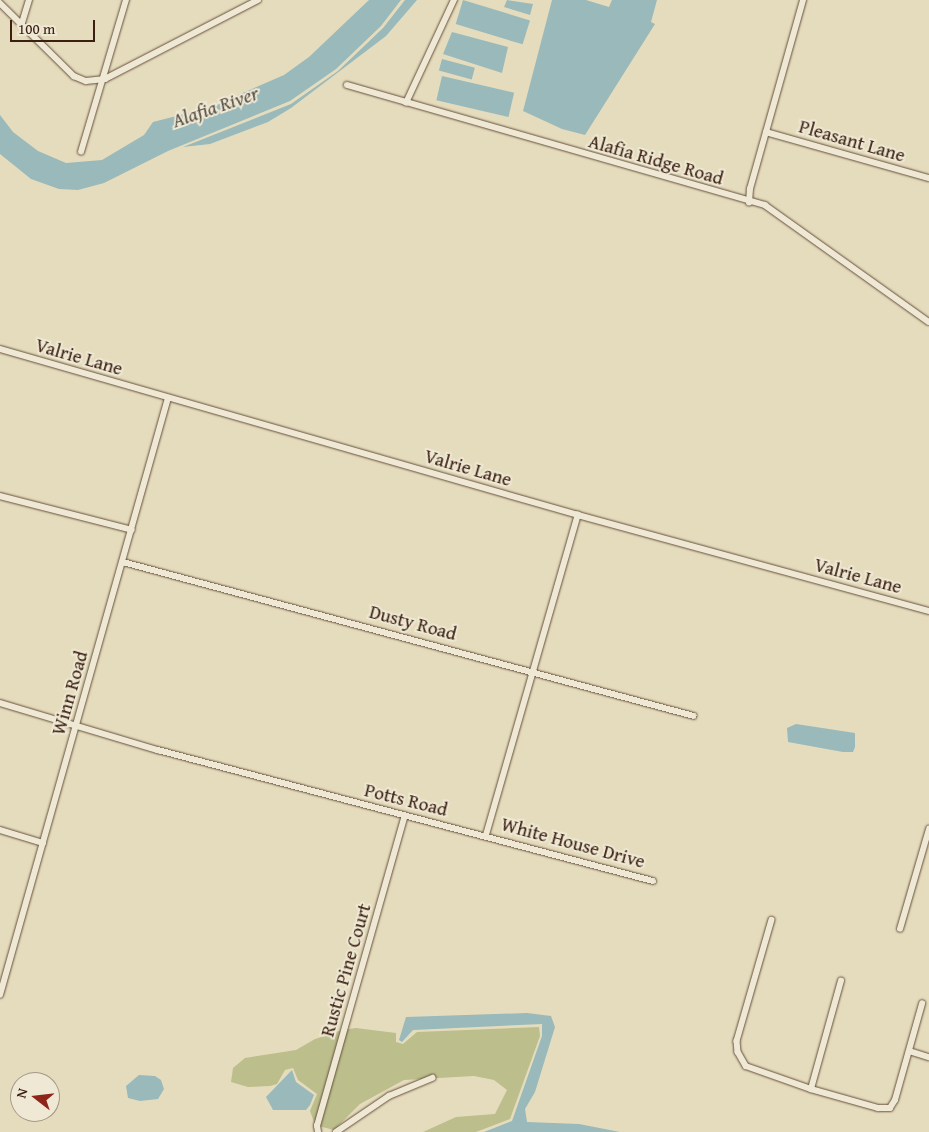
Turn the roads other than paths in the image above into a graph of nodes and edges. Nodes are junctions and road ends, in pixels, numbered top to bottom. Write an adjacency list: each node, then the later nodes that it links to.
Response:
1 (29, 0): 7 (street)
2 (126, 0): 8 (street)
3 (258, 0): 8 (street)
4 (454, 0): 10 (street)
5 (803, 0): 11 (street)
6 (0, 3): 7 (street)
7 (22, 23): 8 (street)
8 (105, 79): 12 (street)
9 (347, 85): 10 (street, Alafia Ridge Road)
10 (406, 103): 14 (street, Alafia Ridge Road)
11 (766, 132): 13 (street, Pleasant Lane); 14 (street)
12 (81, 152)
13 (929, 178)
14 (749, 203): 15 (street, Alafia Ridge Road)
15 (929, 322)
16 (0, 349): 17 (street, Valrie Lane)
17 (168, 398): 19 (street, Valrie Lane); 20 (street, Winn Road)
18 (0, 496): 20 (street)
19 (578, 515): 22 (street, Valrie Lane); 23 (street)
20 (132, 530): 21 (street, Winn Road)
21 (123, 562): 23 (street, Dusty Road); 26 (street, Winn Road)
22 (929, 611)
23 (534, 671): 25 (street, Dusty Road); 30 (street)
24 (0, 703): 26 (street, Potts Road)
25 (694, 716)
26 (76, 726): 27 (street, Potts Road); 31 (street, Winn Road)
27 (405, 816): 30 (street, Potts Road); 42 (street, Rustic Pine Court)
28 (929, 829): 34 (street)
29 (0, 830): 31 (street)
30 (486, 835): 32 (street, White House Drive)
31 (43, 843): 36 (street, Winn Road)
32 (653, 881)
33 (772, 920): 41 (street)
34 (900, 929)
35 (841, 981): 41 (street)
36 (0, 995)
37 (922, 1004): 38 (street)
38 (909, 1051): 39 (street); 41 (street)
39 (929, 1057)
40 (432, 1078): 43 (street)
41 (811, 1089)
42 (318, 1132)
43 (336, 1132)

